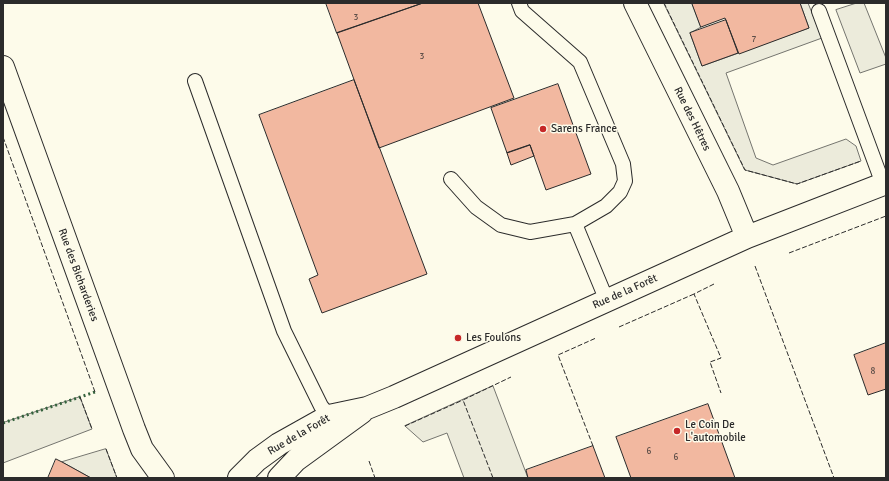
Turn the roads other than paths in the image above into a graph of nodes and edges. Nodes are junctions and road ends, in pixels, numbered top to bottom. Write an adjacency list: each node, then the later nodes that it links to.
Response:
1 (519, 3): 8 (lane)
2 (635, 3): 9 (street, Rue des Hêtres)
3 (819, 11): 7 (lane)
4 (3, 67): 13 (street, Rue des Bicharderies)
5 (194, 81): 12 (lane)
6 (451, 179): 8 (lane)
7 (885, 184): 9 (street, Rue de la Forêt)
8 (575, 224): 10 (lane)
9 (748, 237): 10 (street, Rue de la Forêt)
10 (607, 301): 11 (street, Rue de la Forêt)
11 (367, 408): 12 (street, Rue de la Forêt); 15 (street, Rue de la Forêt)
12 (328, 416): 14 (street, Rue de la Forêt)
13 (163, 478)
14 (239, 478)
15 (279, 478)

